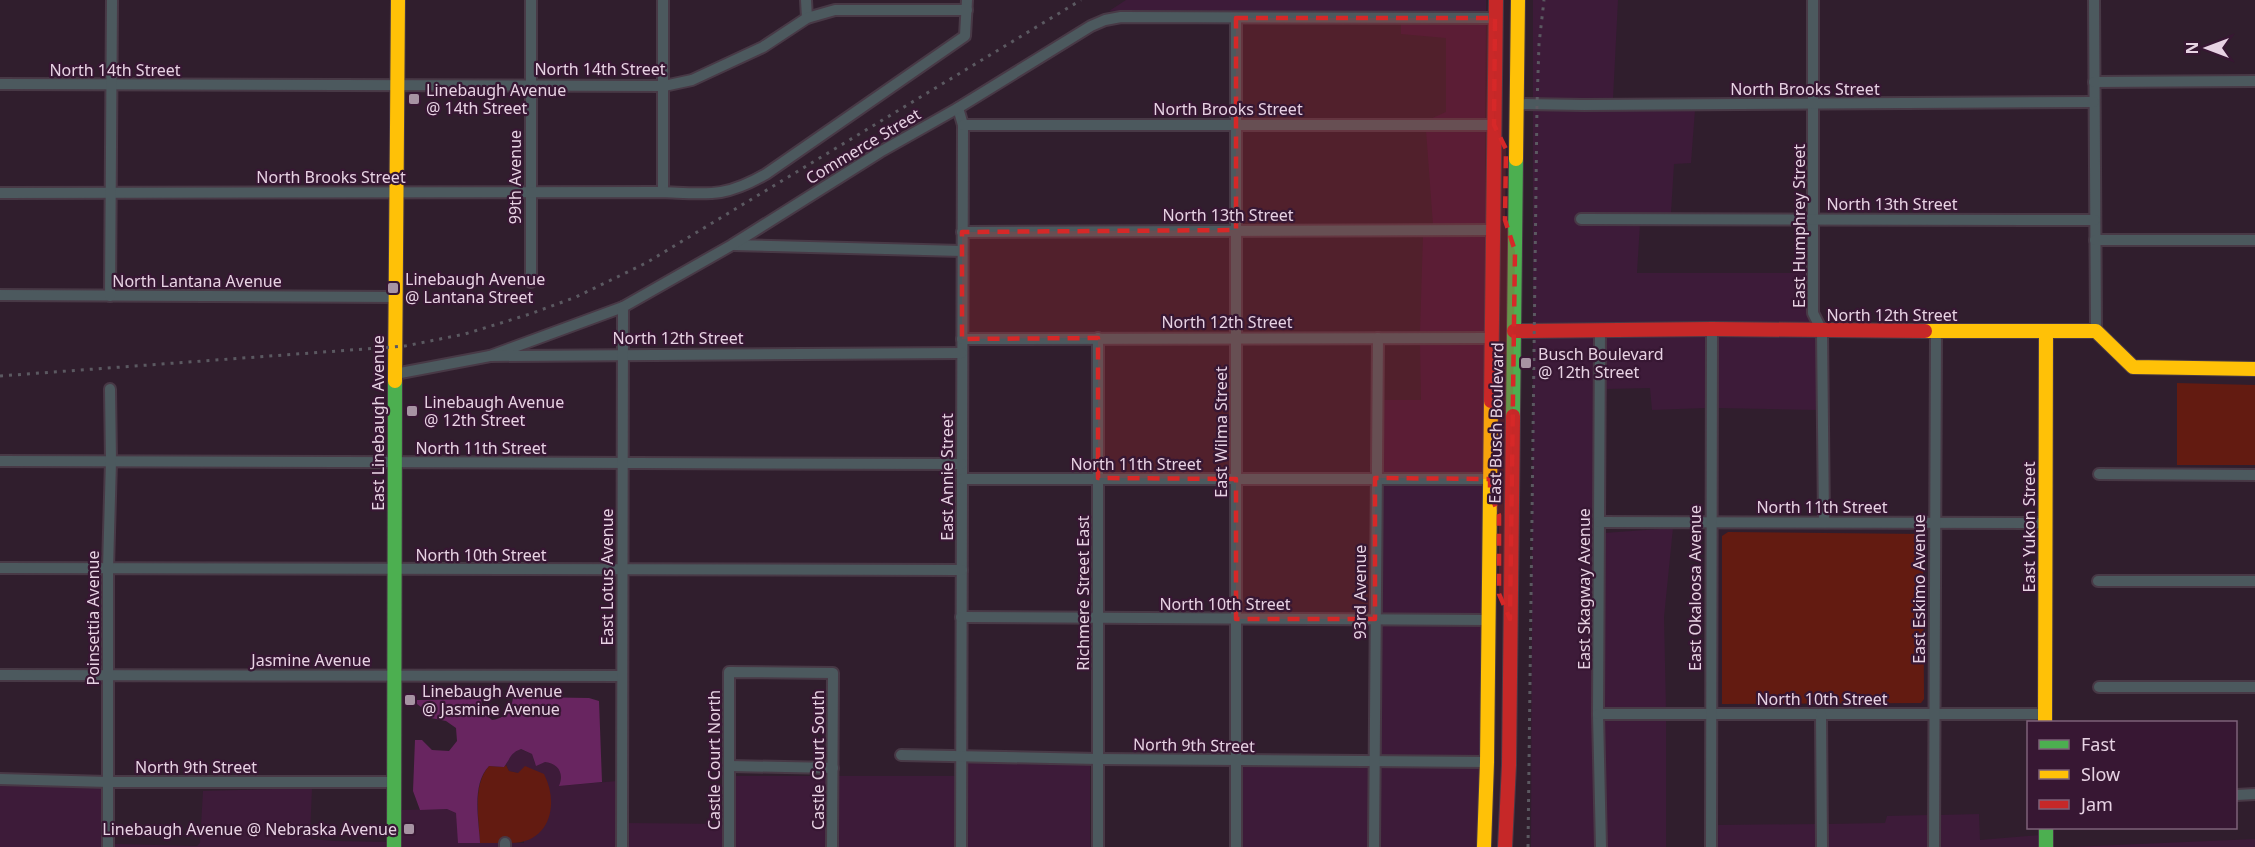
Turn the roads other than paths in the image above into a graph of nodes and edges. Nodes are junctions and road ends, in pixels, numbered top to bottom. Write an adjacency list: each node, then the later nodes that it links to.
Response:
1 (112, 0): 17 (street)
2 (398, 0): 19 (main road, East Linebaugh Avenue)
3 (531, 0): 18 (street, 99th Avenue)
4 (663, 0): 20 (street)
5 (807, 0): 11 (street)
6 (1496, 0): 13 (main road, East Busch Boulevard)
7 (1518, 0): 22 (main road, East Busch Boulevard)
8 (1813, 0): 23 (street, East Humphrey Street)
9 (2094, 0): 15 (street)
10 (967, 5): 11 (street, North 14th Street); 30 (street)
11 (807, 18): 20 (street, North 14th Street)
12 (1236, 18): 13 (street); 24 (street, Commerce Street); 25 (street, East Wilma Street)
13 (1495, 18): 22 (main road); 27 (main road, East Busch Boulevard)
14 (2255, 81): 15 (street)
15 (2094, 82): 21 (street)
16 (0, 84): 17 (street, North 14th Street)
17 (111, 85): 19 (street, North 14th Street); 32 (street)
18 (530, 85): 19 (street, North 14th Street); 20 (street, North 14th Street); 29 (street, 99th Avenue)
19 (396, 86): 28 (main road, East Linebaugh Avenue)
20 (664, 86): 30 (street)
21 (2094, 102): 23 (street, North Brooks Street); 35 (street)
22 (1516, 104): 23 (street, North Brooks Street); 43 (main road, East Busch Boulevard)
23 (1813, 104): 34 (street, East Humphrey Street)
24 (958, 108): 26 (street, East Annie Street); 41 (street, Commerce Street)
25 (1236, 124): 26 (street, North Brooks Street); 27 (street, North Brooks Street); 36 (street, East Wilma Street)
26 (963, 125): 38 (street, East Annie Street)
27 (1494, 125): 37 (main road, East Busch Boulevard); 43 (main road)
28 (395, 192): 29 (street, North Brooks Street); 32 (street, North Brooks Street); 47 (main road, East Linebaugh Avenue)
29 (530, 192): 30 (street, North Brooks Street); 44 (street, 99th Avenue)
30 (663, 192)
31 (0, 193): 32 (street, North Brooks Street)
32 (111, 193): 46 (street)
33 (1581, 219): 34 (street, North 13th Street)
34 (1813, 219): 35 (street, North 13th Street); 55 (street, East Humphrey Street)
35 (2094, 220): 39 (street)
36 (1236, 230): 37 (street, North 13th Street); 38 (street, North 13th Street); 60 (street, East Wilma Street)
37 (1494, 230): 50 (main road); 58 (main road, East Busch Boulevard)
38 (962, 232): 42 (street, East Annie Street)
39 (2095, 240): 40 (street); 54 (street)
40 (2255, 240)
41 (732, 245): 42 (street); 48 (street, Commerce Street)
42 (962, 251): 59 (street, East Annie Street)
43 (1515, 251): 50 (main road, East Busch Boulevard)
44 (531, 282)
45 (0, 295): 46 (street, North Lantana Avenue)
46 (110, 296): 47 (street, North Lantana Avenue)
47 (395, 297): 65 (main road, East Linebaugh Avenue)
48 (623, 307): 62 (street, East Lotus Avenue); 63 (street, Commerce Street)
49 (1712, 329): 51 (main road, North 12th Street); 55 (main road, North 12th Street); 82 (street, East Okaloosa Avenue)
50 (1514, 331): 51 (main road, North 12th Street); 67 (main road, East Busch Boulevard)
51 (1600, 331): 81 (street, East Skagway Avenue)
52 (1936, 331): 53 (main road, North 12th Street); 55 (main road, North 12th Street); 84 (street, East Eskimo Avenue)
53 (2046, 331): 54 (main road, North 12th Street); 85 (main road, East Yukon Street)
54 (2096, 331): 64 (main road)
55 (1822, 332): 83 (street, East Humphrey Street)
56 (1098, 338): 59 (street, North 12th Street); 60 (street, North 12th Street); 76 (street, Richmere Street East)
57 (1378, 338): 58 (street, North 12th Street); 60 (street, North 12th Street); 77 (street, 93rd Avenue)
58 (1492, 338): 67 (main road); 79 (main road, East Busch Boulevard)
59 (962, 339): 61 (street, East Annie Street)
60 (1236, 339): 78 (street, East Wilma Street)
61 (962, 353): 62 (street, North 12th Street); 72 (street, East Annie Street)
62 (622, 355): 63 (street, North 12th Street); 71 (street, East Lotus Avenue)
63 (490, 356): 65 (street, North 12th Street)
64 (2255, 369)
65 (395, 374): 70 (main road, East Linebaugh Avenue)
66 (110, 389): 69 (street, Poinsettia Avenue)
67 (1512, 458): 94 (main road, East Busch Boulevard)
68 (0, 461): 69 (street, North 11th Street)
69 (111, 461): 70 (street, North 11th Street); 87 (street, Poinsettia Avenue)
70 (395, 462): 71 (street, North 11th Street); 88 (main road, East Linebaugh Avenue)
71 (623, 463): 72 (street, North 11th Street); 89 (street, East Lotus Avenue)
72 (962, 464): 75 (street, East Annie Street)
73 (2099, 474): 74 (street)
74 (2255, 475)
75 (962, 478): 76 (street, North 11th Street); 90 (street, East Annie Street)
76 (1098, 478): 78 (street, North 11th Street); 95 (street, Richmere Street East)
77 (1375, 478): 78 (street, North 11th Street); 79 (street, North 11th Street); 97 (street, 93rd Avenue)
78 (1236, 479): 96 (street, East Wilma Street)
79 (1490, 479): 80 (main road, East Busch Boulevard)
80 (1490, 493): 94 (main road); 98 (main road, East Busch Boulevard)
81 (1599, 522): 82 (street, North 11th Street); 106 (street, East Skagway Avenue)
82 (1710, 522): 83 (street, North 11th Street); 107 (street, East Okaloosa Avenue)
83 (1824, 522): 84 (street, North 11th Street)
84 (1934, 522): 85 (street, North 11th Street); 109 (street, East Eskimo Avenue)
85 (2046, 523): 110 (main road, East Yukon Street)
86 (0, 568): 87 (street, North 10th Street)
87 (108, 568): 88 (street, North 10th Street); 101 (street, Poinsettia Avenue)
88 (395, 569): 89 (street, North 10th Street); 102 (main road, East Linebaugh Avenue)
89 (622, 570): 90 (street, North 10th Street); 103 (street, East Lotus Avenue)
90 (962, 570): 93 (street, East Annie Street)
91 (2098, 581): 92 (street)
92 (2255, 581)
93 (962, 617): 95 (street, North 10th Street); 112 (street, East Annie Street)
94 (1510, 618): 117 (main road, East Busch Boulevard)
95 (1098, 619): 96 (street, North 10th Street); 113 (street, Richmere Street East)
96 (1236, 619): 97 (street, North 10th Street); 114 (street, East Wilma Street)
97 (1375, 619): 98 (street, North 10th Street); 115 (street, 93rd Avenue)
98 (1488, 620): 116 (main road, East Busch Boulevard); 117 (main road)
99 (729, 672): 118 (street, Castle Court North); 119 (street, Castle Court South)
100 (0, 675): 101 (street, Jasmine Avenue)
101 (108, 675): 102 (street, Jasmine Avenue); 121 (street, Poinsettia Avenue)
102 (394, 675): 103 (street, Jasmine Avenue); 122 (main road, East Linebaugh Avenue)
103 (622, 676): 128 (street, East Lotus Avenue)
104 (2099, 687): 105 (street)
105 (2255, 687)
106 (1598, 714): 107 (street, North 10th Street); 137 (street, East Skagway Avenue)
107 (1710, 714): 108 (street, North 10th Street); 138 (street, East Okaloosa Avenue)
108 (1821, 714): 109 (street, North 10th Street); 139 (street)
109 (1933, 714): 110 (street, North 10th Street); 140 (street, East Eskimo Avenue)
110 (2045, 718)
111 (901, 755): 112 (street, North 9th Street)
112 (961, 757): 113 (street, North 9th Street); 131 (street, East Annie Street)
113 (1098, 759): 114 (street, North 9th Street); 132 (street, Richmere Street East)
114 (1235, 761): 115 (street, North 9th Street); 133 (street, East Wilma Street)
115 (1374, 761): 116 (street, North 9th Street); 134 (street, 93rd Avenue)
116 (1487, 762): 135 (main road, East Busch Boulevard)
117 (1509, 765): 136 (main road, East Busch Boulevard)
118 (730, 766): 119 (street); 129 (street, Castle Court North)
119 (833, 768): 130 (street, Castle Court South)
120 (0, 778): 121 (street, North 9th Street)
121 (108, 782): 122 (street, North 9th Street); 126 (street, Poinsettia Avenue)
122 (393, 782): 127 (main road, East Linebaugh Avenue)
123 (2255, 794): 124 (street)
124 (2237, 795)
125 (2046, 829): 141 (main road)
126 (108, 847)
127 (394, 847)
128 (622, 847)
129 (729, 847)
130 (832, 847)
131 (961, 847)
132 (1098, 847)
133 (1236, 847)
134 (1374, 847)
135 (1484, 847)
136 (1505, 847)
137 (1601, 847)
138 (1711, 847)
139 (1822, 847)
140 (1934, 847)
141 (2046, 847)

